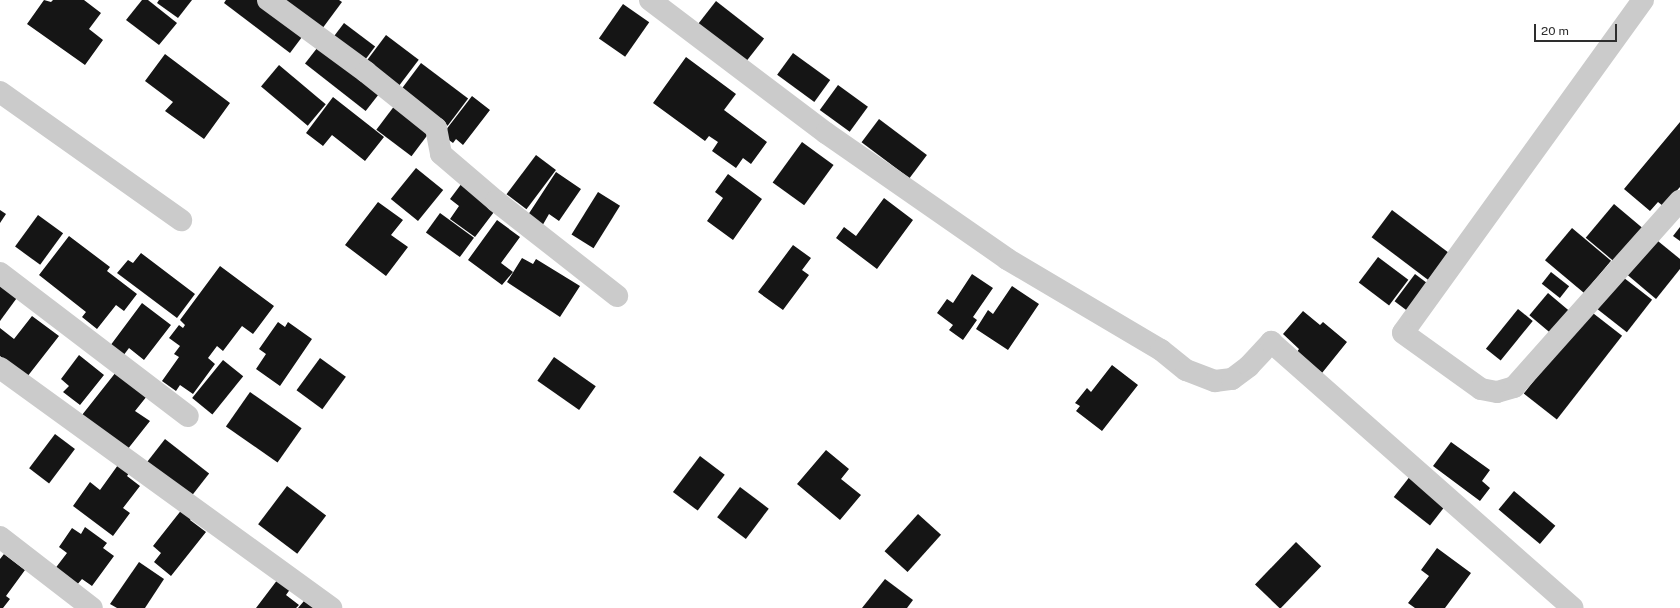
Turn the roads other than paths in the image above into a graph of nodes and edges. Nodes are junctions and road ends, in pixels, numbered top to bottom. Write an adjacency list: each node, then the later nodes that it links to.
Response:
1 (268, 0): 8 (street)
2 (650, 0): 14 (street)
3 (1643, 0): 5 (street)
4 (0, 92): 6 (street)
5 (1680, 201)
6 (181, 220)
7 (0, 273): 10 (street)
8 (617, 296)
9 (0, 368): 13 (street)
10 (188, 416)
11 (0, 537): 12 (street)
12 (92, 608)
13 (331, 608)
14 (1574, 608)

